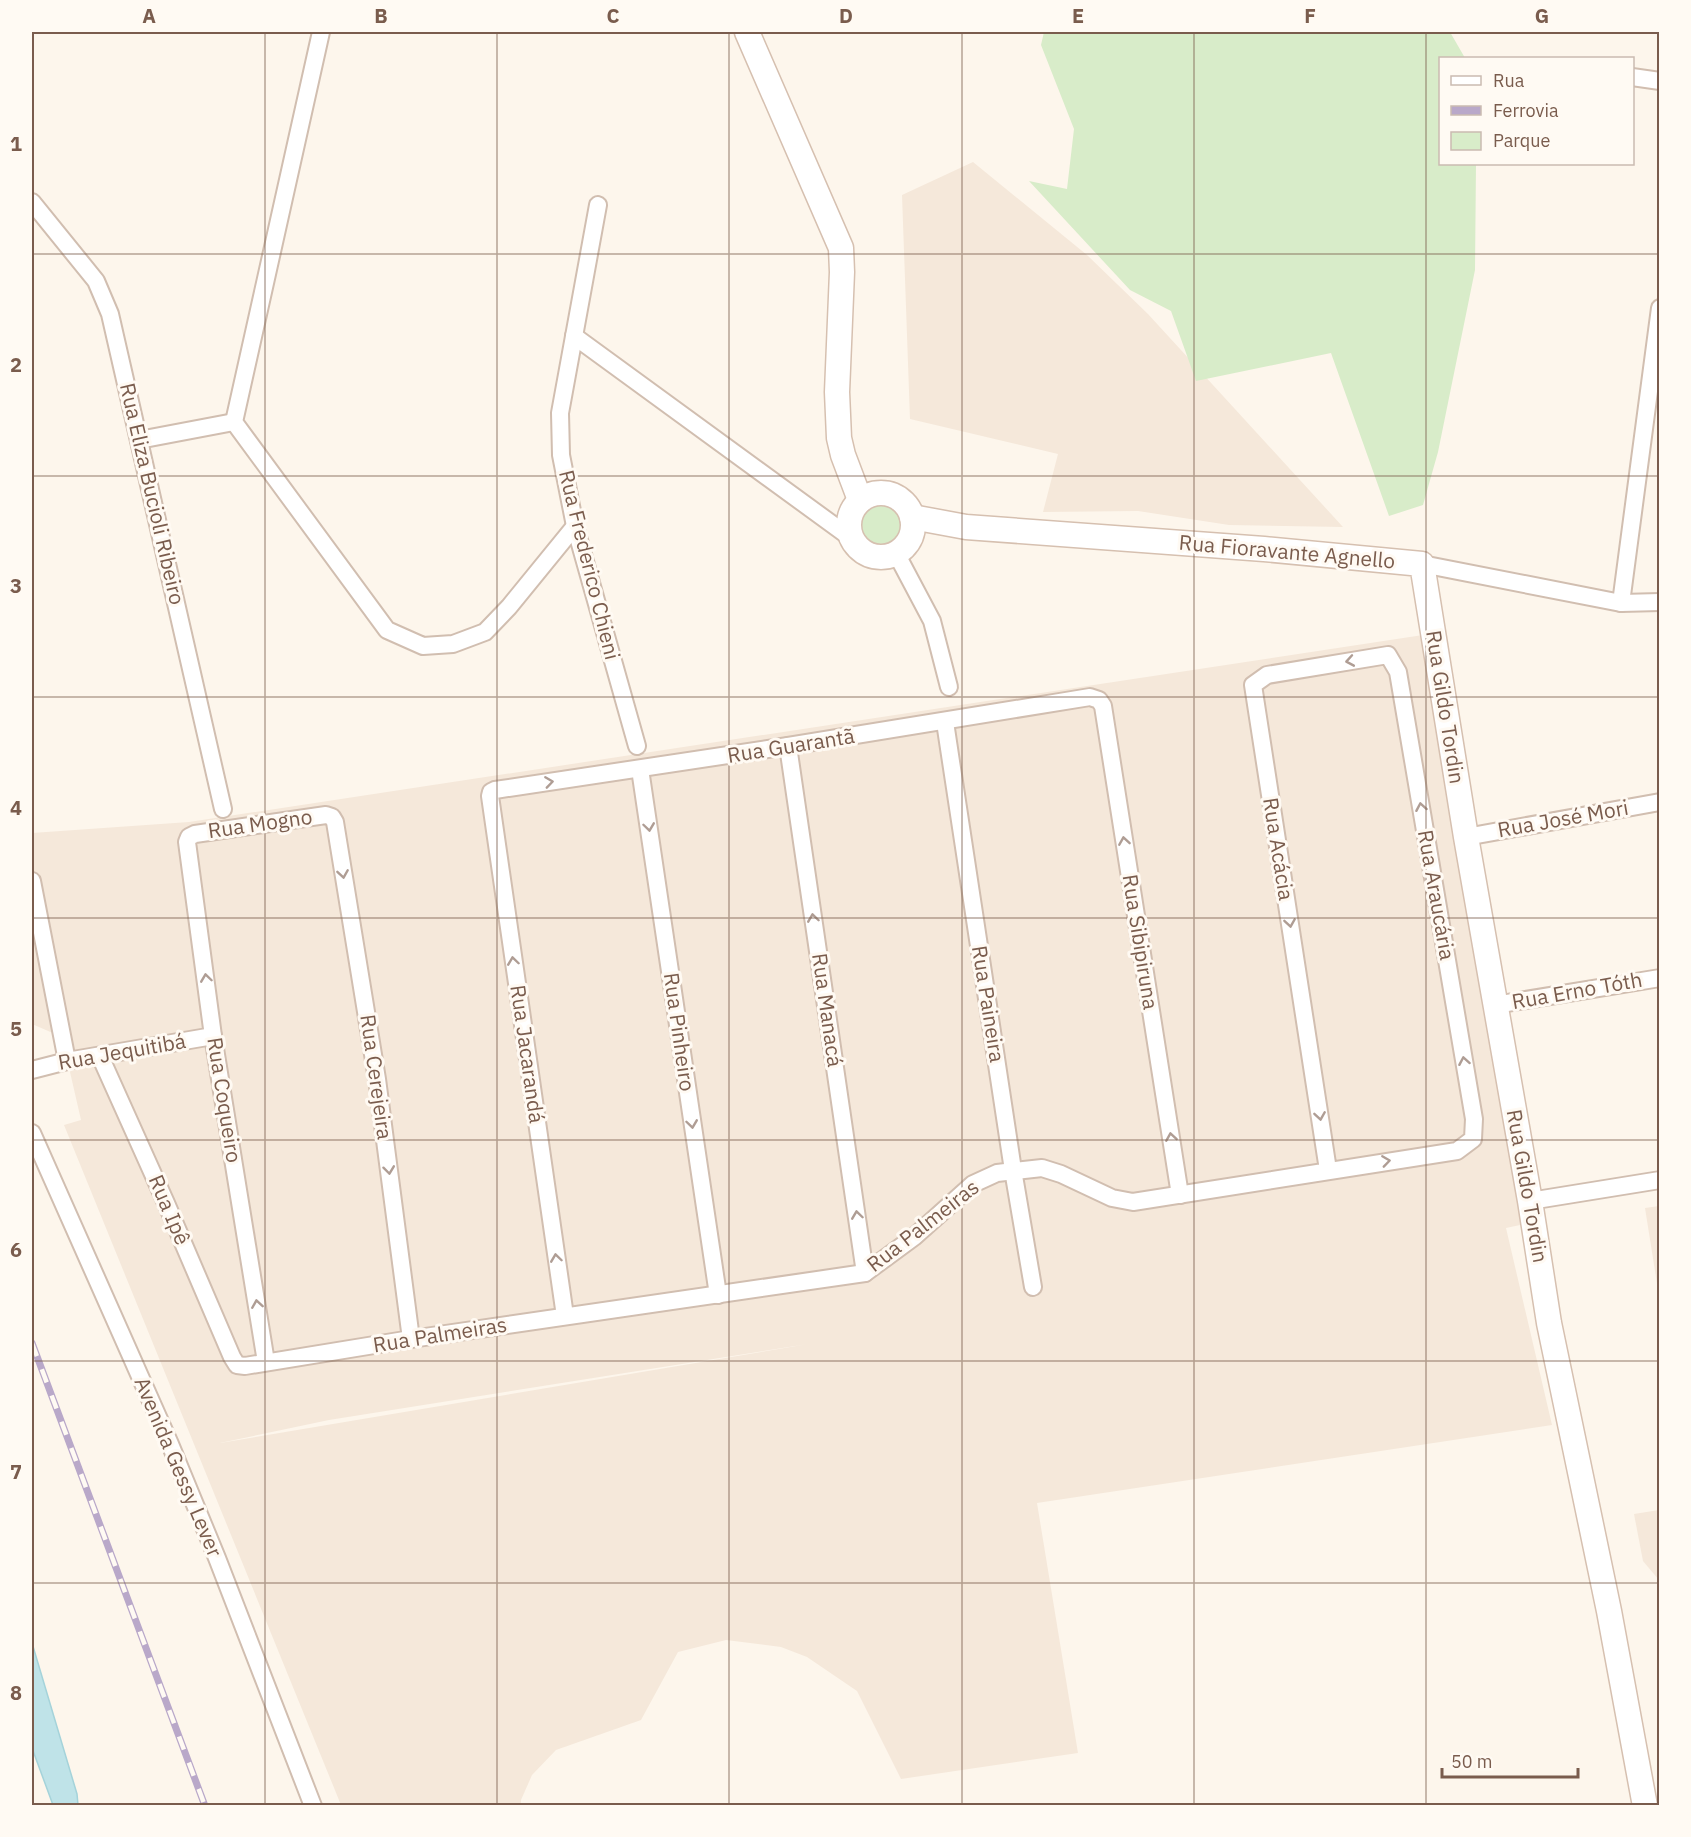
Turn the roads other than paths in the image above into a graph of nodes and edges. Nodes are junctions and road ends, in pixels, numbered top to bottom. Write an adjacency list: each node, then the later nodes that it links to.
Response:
1 (321, 32): 9 (street)
2 (747, 32): 11 (main road)
3 (1634, 77): 4 (street)
4 (1659, 81)
5 (32, 202): 10 (street, Rua Eliza Bucioli Ribeiro)
6 (598, 205): 8 (street, Rua Frederico Chieni)
7 (1659, 308): 18 (street)
8 (574, 336): 13 (street, Rua Frederico Chieni); 14 (street)
9 (234, 422): 10 (street); 13 (street)
10 (139, 440): 28 (street, Rua Eliza Bucioli Ribeiro)
11 (860, 500): 12 (main road); 14 (main road)
12 (912, 517): 15 (main road); 16 (main road, Rua Fioravante Agnello)
13 (575, 526): 23 (street, Rua Frederico Chieni)
14 (851, 538): 15 (main road)
15 (896, 553): 20 (street)
16 (1422, 564): 18 (street, Rua Fioravante Agnello); 31 (main road, Rua Gildo Tordin)
17 (1659, 602): 18 (street, Rua Fioravante Agnello)
18 (1621, 603)
19 (1398, 672): 39 (street, Rua Araucária, one-way to 19); 42 (street, Rua Acácia, one-way to 42)
20 (949, 687)
21 (1090, 697): 22 (street, Rua Guarantã); 44 (street, Rua Sibipiruna, one-way to 21)
22 (945, 722): 24 (street, Rua Guarantã); 41 (street, Rua Paineira)
23 (637, 746)
24 (788, 746): 25 (street, Rua Guarantã); 46 (street, Rua Manacá, one-way to 24)
25 (640, 769): 26 (street, Rua Guarantã, one-way to 25); 48 (street, Rua Pinheiro, one-way to 48)
26 (491, 792): 49 (street, Rua Jacarandá, one-way to 26)
27 (1659, 802): 31 (street, Rua José Mori)
28 (223, 809)
29 (332, 817): 30 (street, Rua Mogno); 50 (street, Rua Cerejeira, one-way to 50)
30 (189, 837): 35 (street, Rua Coqueiro, one-way to 30)
31 (1466, 837): 34 (main road, Rua Gildo Tordin)
32 (32, 881): 37 (street)
33 (1659, 978): 34 (street, Rua Erno Tóth)
34 (1495, 1005): 45 (main road, Rua Gildo Tordin)
35 (213, 1036): 36 (street, Rua Jequitibá); 51 (street, Rua Coqueiro, one-way to 35)
36 (100, 1056): 37 (street, Rua Jequitibá); 52 (street, Rua Ipê)
37 (68, 1061): 38 (street, Rua Jequitibá)
38 (32, 1070)
39 (1474, 1119): 42 (street, Rua Palmeiras, one-way to 39)
40 (32, 1133): 53 (street, Avenida Gessy Lever)
41 (1014, 1170): 44 (street, Rua Palmeiras); 46 (street, Rua Palmeiras); 47 (street, Rua Paineira)
42 (1328, 1170): 44 (street, Rua Palmeiras)
43 (1659, 1180): 45 (street)
44 (1180, 1195)
45 (1530, 1201): 54 (main road, Rua Gildo Tordin)
46 (865, 1273): 48 (street, Rua Palmeiras)
47 (1033, 1287)
48 (718, 1295): 49 (street, Rua Palmeiras)
49 (565, 1316): 50 (street, Rua Palmeiras)
50 (411, 1339): 51 (street, Rua Palmeiras)
51 (266, 1362): 52 (street, Rua Palmeiras)
52 (237, 1365)
53 (313, 1806)
54 (1645, 1806)

